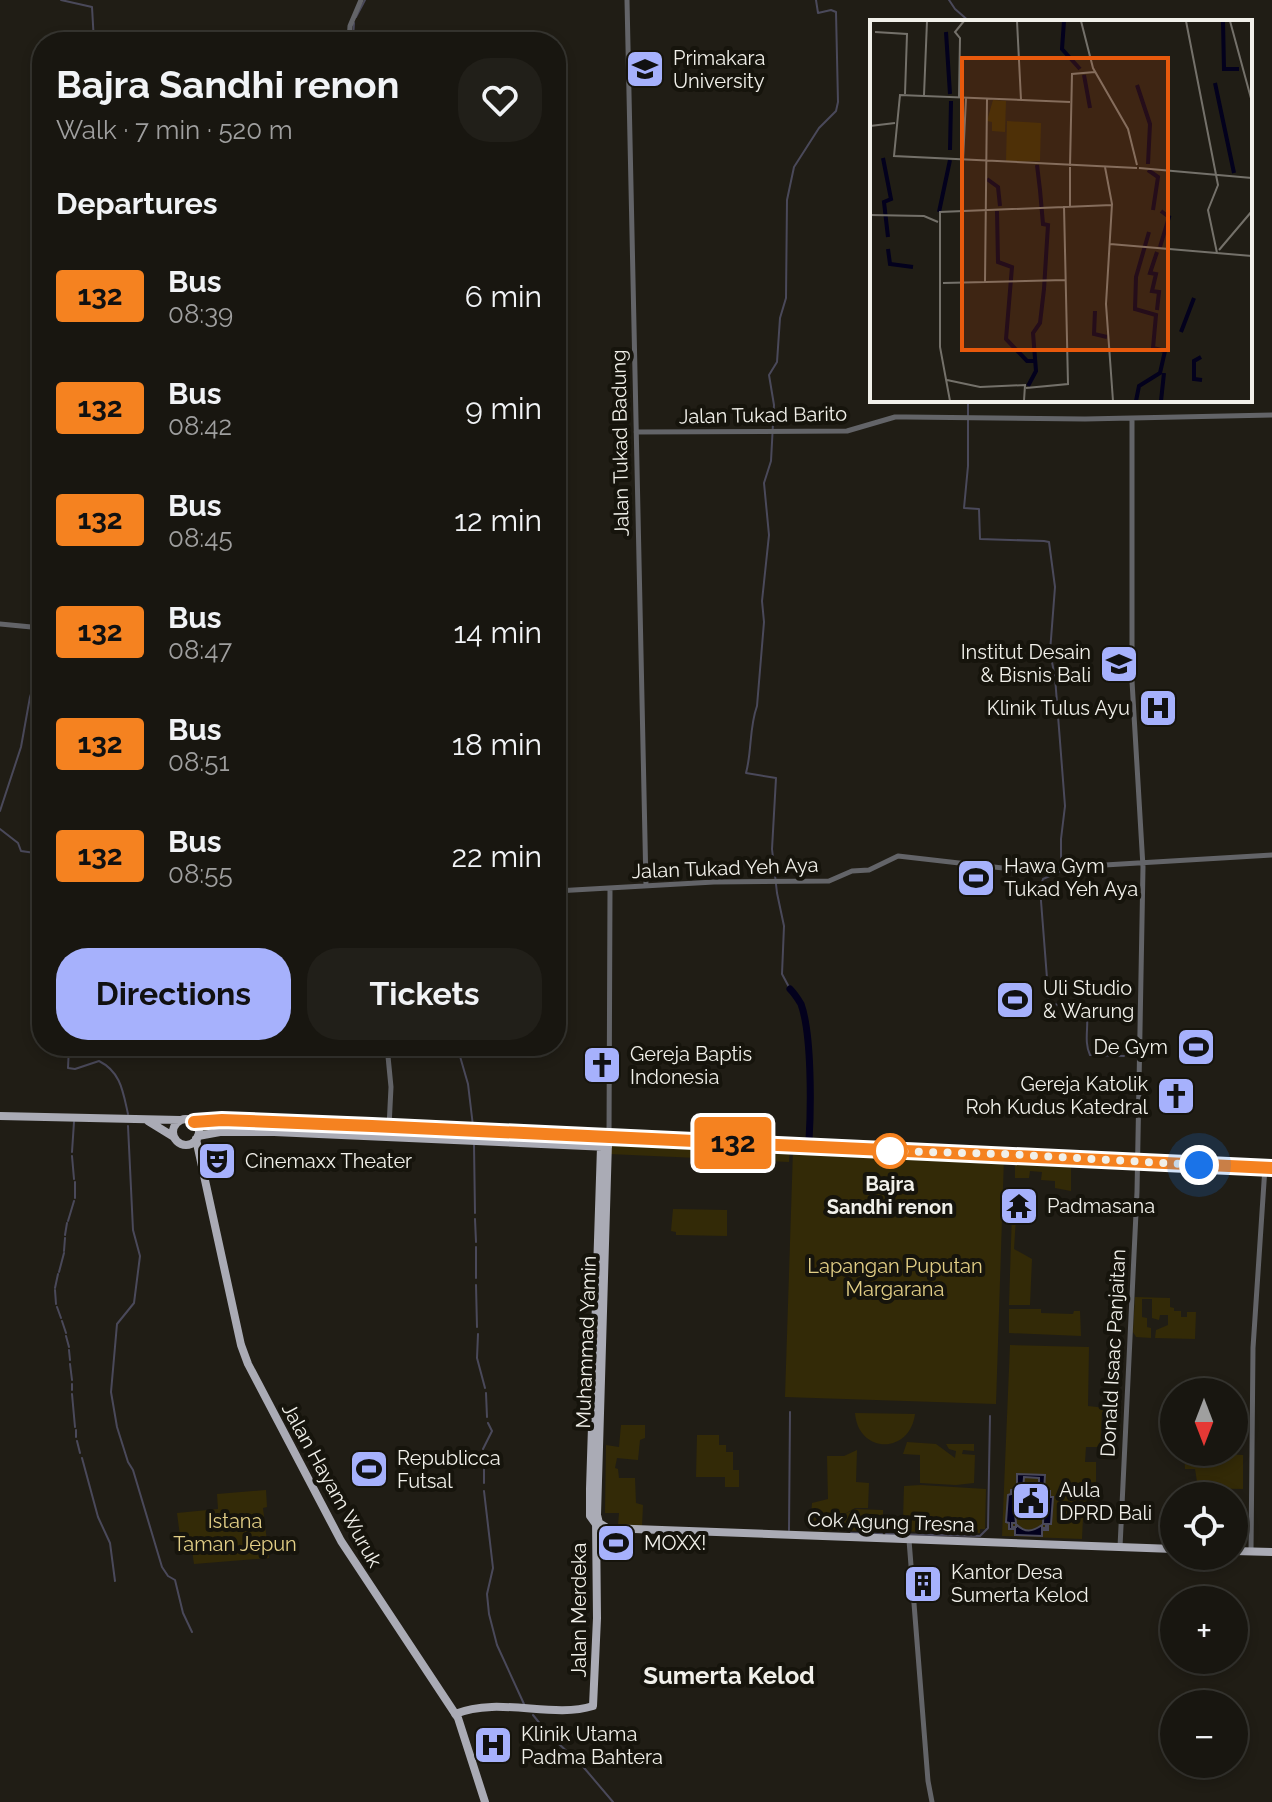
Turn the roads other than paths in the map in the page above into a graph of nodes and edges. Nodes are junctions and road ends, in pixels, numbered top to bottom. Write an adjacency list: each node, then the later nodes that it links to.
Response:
1 (361, 0): 3 (street)
2 (627, 0): 6 (street, Jalan Tukad Badung)
3 (350, 32)
4 (1272, 415): 5 (street, Jalan Tukad Barito)
5 (1132, 419): 6 (street, Jalan Tukad Barito); 10 (street, Donald Isaac Panjaitan)
6 (636, 432): 11 (street, Jalan Tukad Badung)
7 (0, 624): 8 (street)
8 (32, 627)
9 (1272, 855): 10 (street, Jalan Tukad Yeh Aya)
10 (1143, 863): 11 (street, Jalan Tukad Yeh Aya); 24 (street, Donald Isaac Panjaitan)
11 (646, 886): 12 (street, Jalan Tukad Yeh Aya)
12 (610, 888): 13 (street, Jalan Tukad Yeh Aya); 23 (street)
13 (566, 890)
14 (388, 1056): 19 (street)
15 (0, 1116): 16 (main road)
16 (147, 1120): 17 (main road); 22 (main road)
17 (180, 1120): 18 (main road); 22 (main road)
18 (194, 1122): 19 (main road); 21 (main road)
19 (389, 1127): 20 (main road)
20 (428, 1134): 21 (main road); 23 (main road)
21 (197, 1138): 22 (main road); 25 (main road, Jalan Hayam Wuruk)
22 (177, 1140): 25 (main road)
23 (606, 1144): 24 (main road); 27 (main road, Muhammad Yamin)
24 (1137, 1160): 26 (main road); 31 (street, Donald Isaac Panjaitan)
25 (203, 1161): 35 (main road, Jalan Hayam Wuruk)
26 (1268, 1168): 33 (street)
27 (596, 1521): 28 (main road); 29 (main road, Jalan Merdeka)
28 (607, 1528): 29 (main road); 30 (main road, Cok Agung Tresna)
29 (597, 1539): 35 (main road, Jalan Merdeka)
30 (909, 1540): 31 (main road, Cok Agung Tresna); 37 (street)
31 (1120, 1547): 32 (main road, Cok Agung Tresna)
32 (1160, 1548)
33 (1251, 1551): 34 (main road)
34 (1272, 1552)
35 (455, 1714): 36 (main road, Jalan Hayam Wuruk)
36 (485, 1802)
37 (932, 1802)

